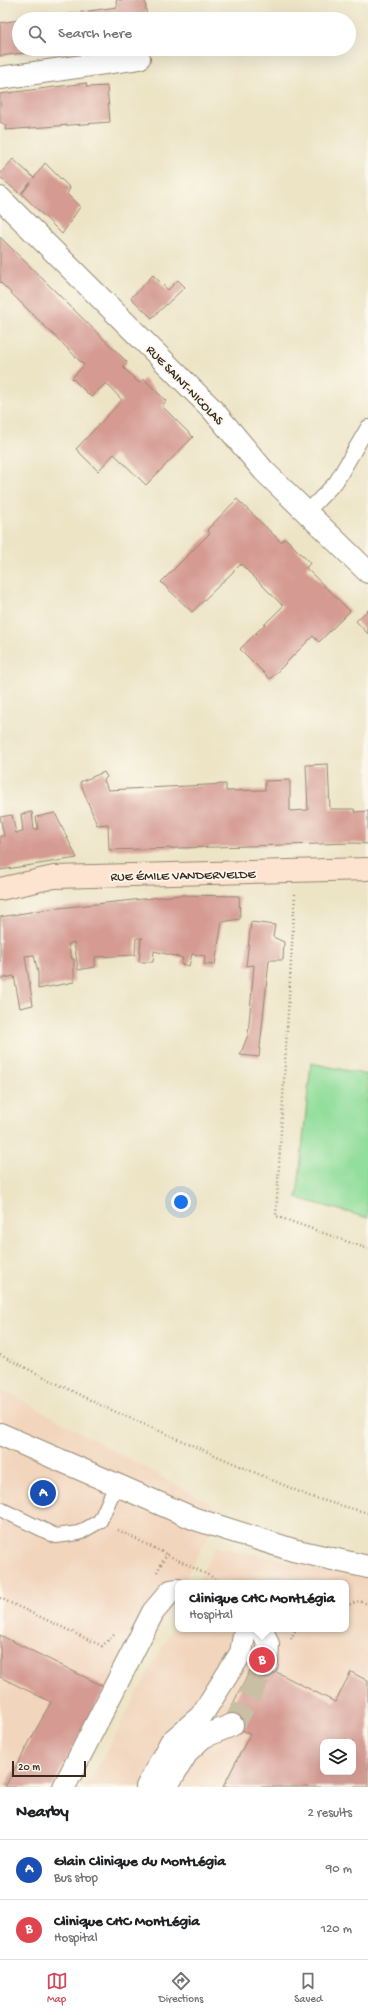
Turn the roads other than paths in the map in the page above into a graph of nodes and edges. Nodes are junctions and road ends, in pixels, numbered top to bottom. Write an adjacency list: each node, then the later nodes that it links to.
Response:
1 (139, 58): 2 (street)
2 (0, 78)
3 (0, 198): 5 (street, RUE SAINT-NICOLAS)
4 (368, 426): 5 (lane)
5 (306, 513): 6 (street, RUE SAINT-NICOLAS)
6 (368, 572)
7 (368, 869): 8 (main road, RUE ÉMILE VANDERVELDE)
8 (0, 890)
9 (0, 1434): 10 (street)
10 (116, 1485): 11 (lane); 12 (street)
11 (0, 1509)
12 (368, 1567)
13 (175, 1590): 18 (street)
14 (244, 1632): 19 (street)
15 (263, 1632): 16 (street)
16 (265, 1666)
17 (232, 1725): 20 (street)
18 (64, 1787)
19 (148, 1787)
20 (166, 1787)

